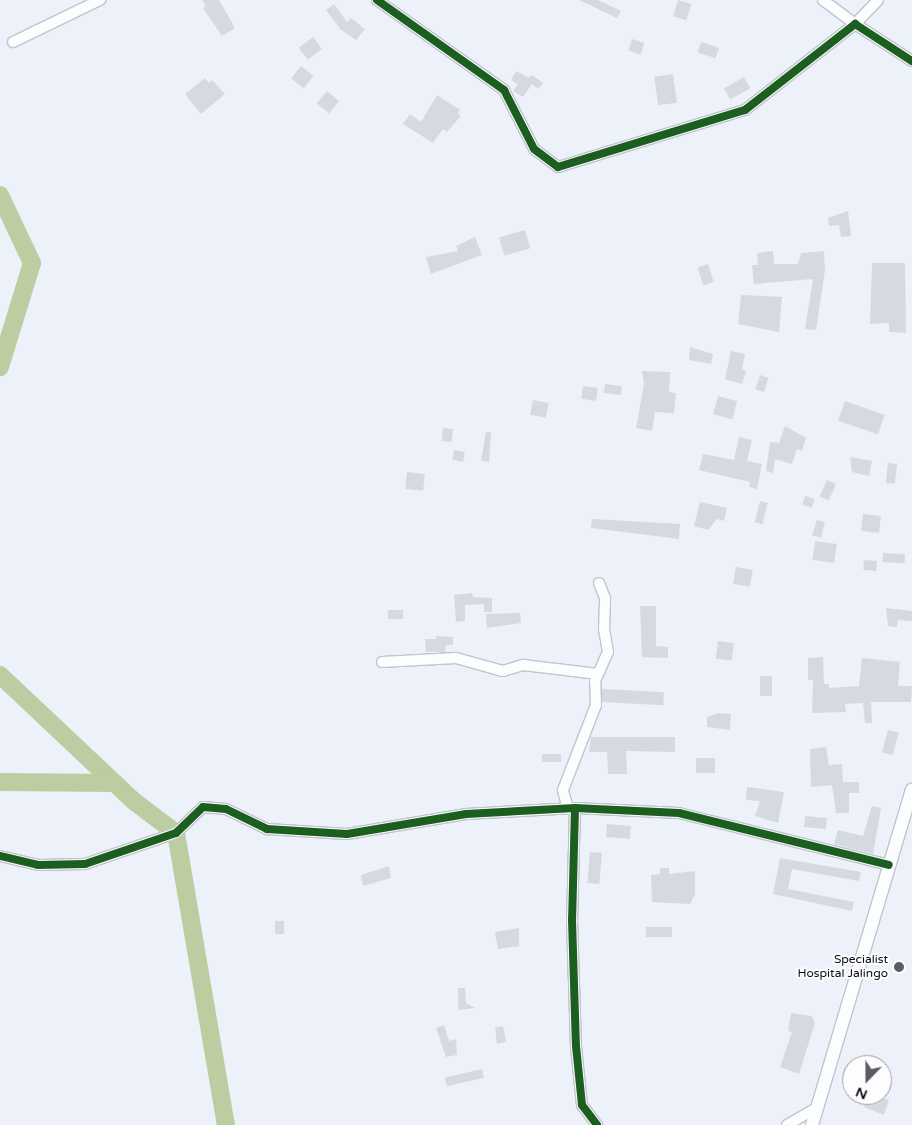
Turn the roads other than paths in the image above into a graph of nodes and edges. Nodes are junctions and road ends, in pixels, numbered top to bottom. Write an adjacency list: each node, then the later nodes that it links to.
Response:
1 (100, 0): 6 (street)
2 (378, 0): 5 (street)
3 (823, 0): 5 (street)
4 (878, 0): 5 (street)
5 (855, 24): 7 (street)
6 (13, 42)
7 (912, 61)
8 (599, 582): 10 (street)
9 (382, 662): 10 (street)
10 (598, 674): 12 (street)
11 (912, 790): 14 (main road)
12 (571, 808): 13 (street); 14 (street); 16 (street)
13 (0, 856)
14 (889, 865): 15 (main road)
15 (818, 1107): 17 (street); 18 (main road)
16 (597, 1125)
17 (787, 1125)
18 (812, 1125)

